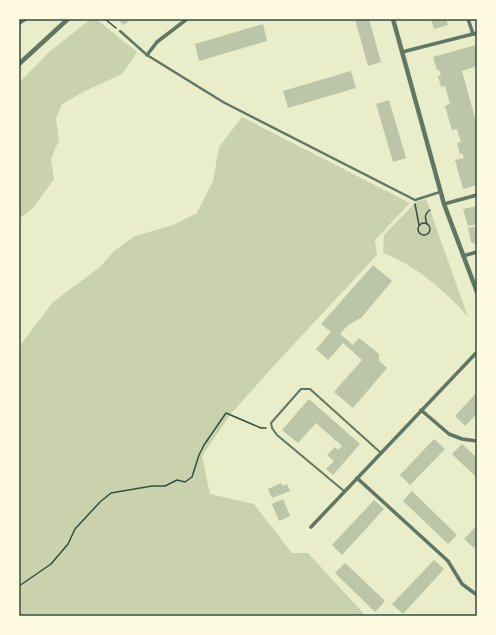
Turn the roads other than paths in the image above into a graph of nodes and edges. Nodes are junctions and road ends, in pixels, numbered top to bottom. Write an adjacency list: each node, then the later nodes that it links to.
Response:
1 (25, 19): 6 (street)
2 (68, 19): 11 (street)
3 (187, 19): 10 (street)
4 (393, 19): 9 (street)
5 (468, 19): 8 (street)
6 (19, 23)
7 (120, 31): 10 (street)
8 (475, 33): 9 (street)
9 (402, 52): 12 (street)
10 (146, 55): 12 (street)
11 (19, 64)
12 (440, 192): 14 (street)
13 (477, 195): 14 (street)
14 (444, 204): 16 (street)
15 (477, 252): 16 (street)
16 (463, 256): 17 (street)
17 (477, 292)
18 (477, 352): 19 (street)
19 (421, 410): 20 (street); 21 (street)
20 (477, 441)
21 (380, 453): 22 (street); 23 (lane)
22 (357, 478): 23 (street); 25 (street)
23 (345, 491): 24 (street)
24 (311, 527)
25 (477, 595)

